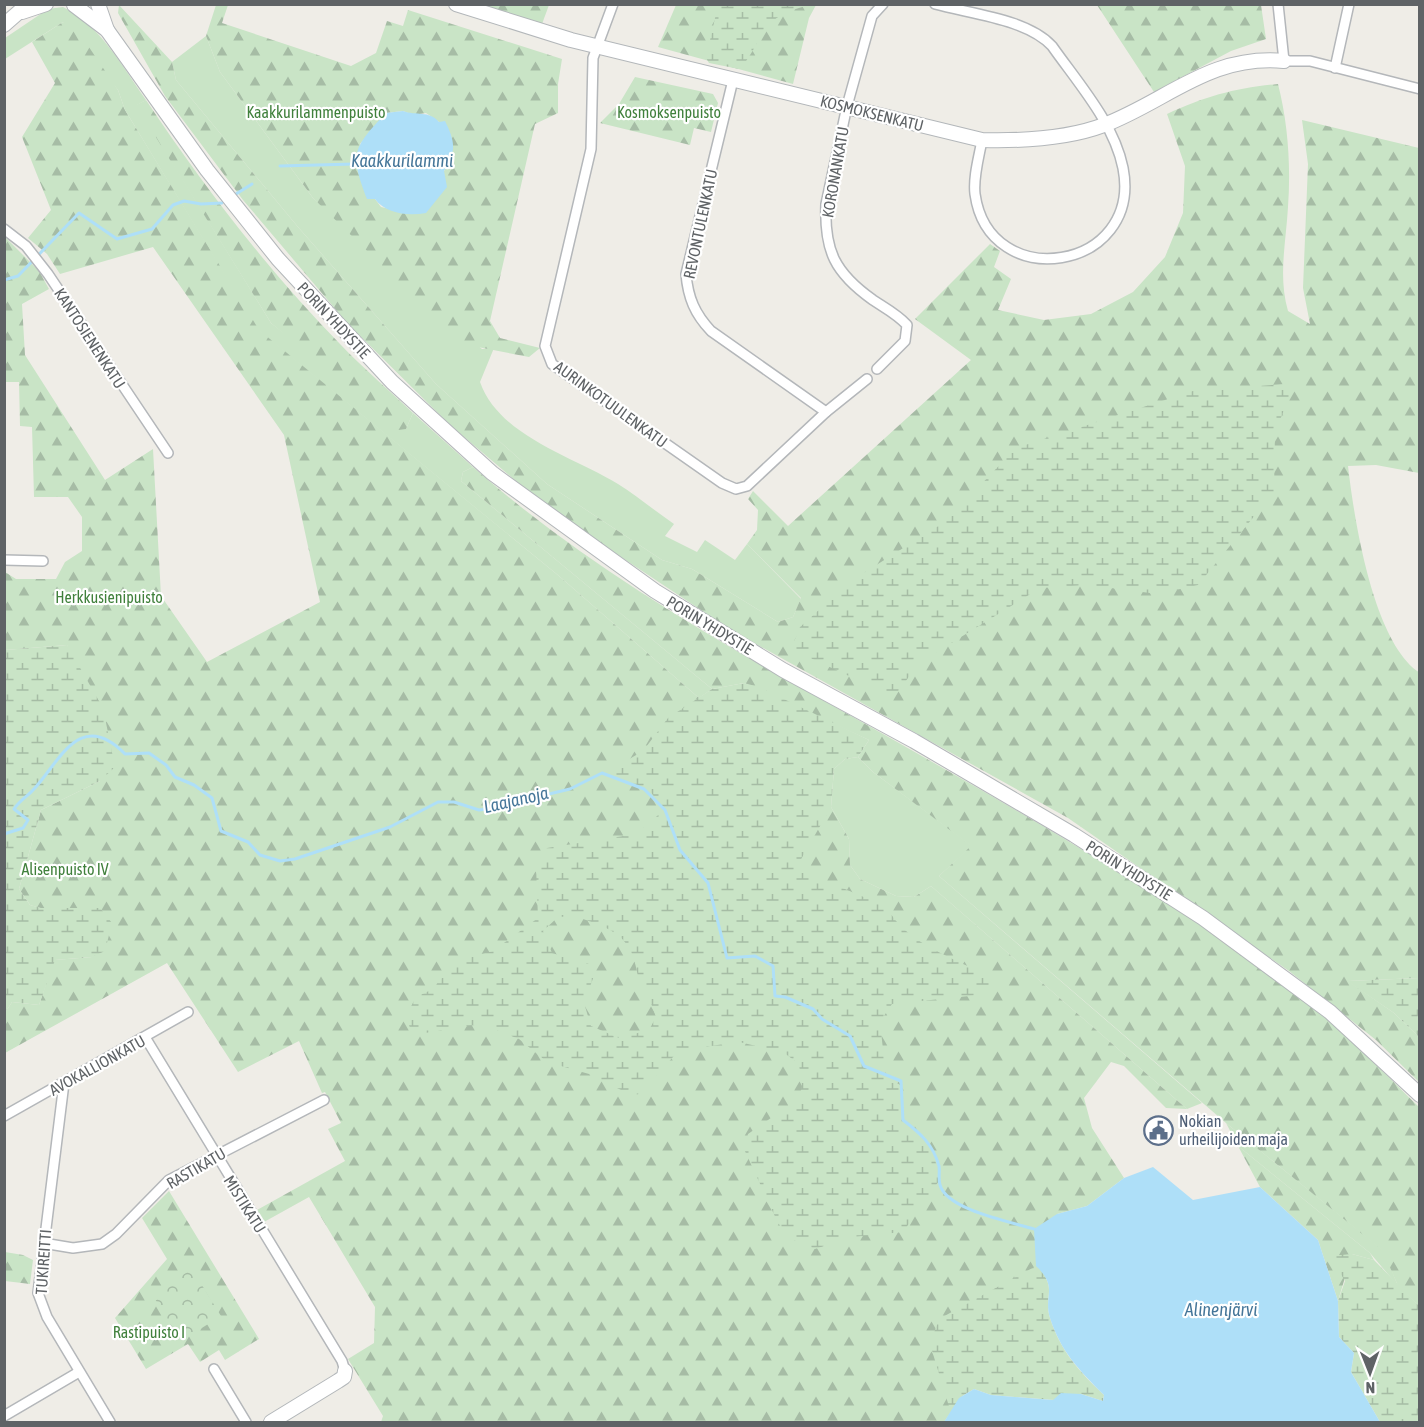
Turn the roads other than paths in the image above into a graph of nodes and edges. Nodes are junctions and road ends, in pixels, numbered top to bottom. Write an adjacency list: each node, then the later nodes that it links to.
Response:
1 (46, 4): 11 (main road)
2 (82, 4): 10 (main road)
3 (98, 4): 13 (main road, PORIN YHDYSTIE)
4 (456, 4): 14 (main road, KOSMOKSENKATU)
5 (613, 4): 14 (street, AURINKOTUULENKATU)
6 (883, 4): 19 (street)
7 (935, 4): 20 (street)
8 (1278, 4): 15 (street)
9 (1349, 4): 16 (street)
10 (73, 5): 13 (main road, PORIN YHDYSTIE)
11 (25, 8): 12 (main road)
12 (4, 25)
13 (107, 30): 32 (main road, PORIN YHDYSTIE)
14 (596, 46): 17 (main road, KOSMOKSENKATU); 25 (street, AURINKOTUULENKATU)
15 (1284, 61): 16 (street); 20 (main road, KOSMOKSENKATU)
16 (1335, 68): 18 (street)
17 (733, 80): 19 (main road, KOSMOKSENKATU); 25 (street, REVONTULENKATU)
18 (1419, 89)
19 (847, 106): 21 (main road, KOSMOKSENKATU); 23 (street, KORONANKATU)
20 (1106, 124): 21 (main road, KOSMOKSENKATU); 21 (street)
21 (982, 140)
22 (4, 229): 26 (street, KANTOSIENENKATU)
23 (877, 369)
24 (867, 379): 25 (street, AURINKOTUULENKATU)
25 (826, 412)
26 (168, 453)
27 (4, 560): 28 (street)
28 (43, 561)
29 (188, 1012): 30 (street, AVOKALLIONKATU)
30 (145, 1038): 31 (street, AVOKALLIONKATU); 35 (street, MISTIKATU)
31 (64, 1083): 34 (street, AVOKALLIONKATU); 36 (street, TUKIREITTI)
32 (1419, 1095)
33 (324, 1100): 35 (street, RASTIKATU)
34 (4, 1116)
35 (215, 1156): 36 (street, RASTIKATU); 38 (street, MISTIKATU)
36 (43, 1243): 39 (street, TUKIREITTI)
37 (214, 1369): 42 (street)
38 (345, 1371): 43 (main road)
39 (79, 1372): 40 (street); 41 (street, TUKIREITTI)
40 (4, 1416)
41 (110, 1422)
42 (246, 1422)
43 (271, 1422)

